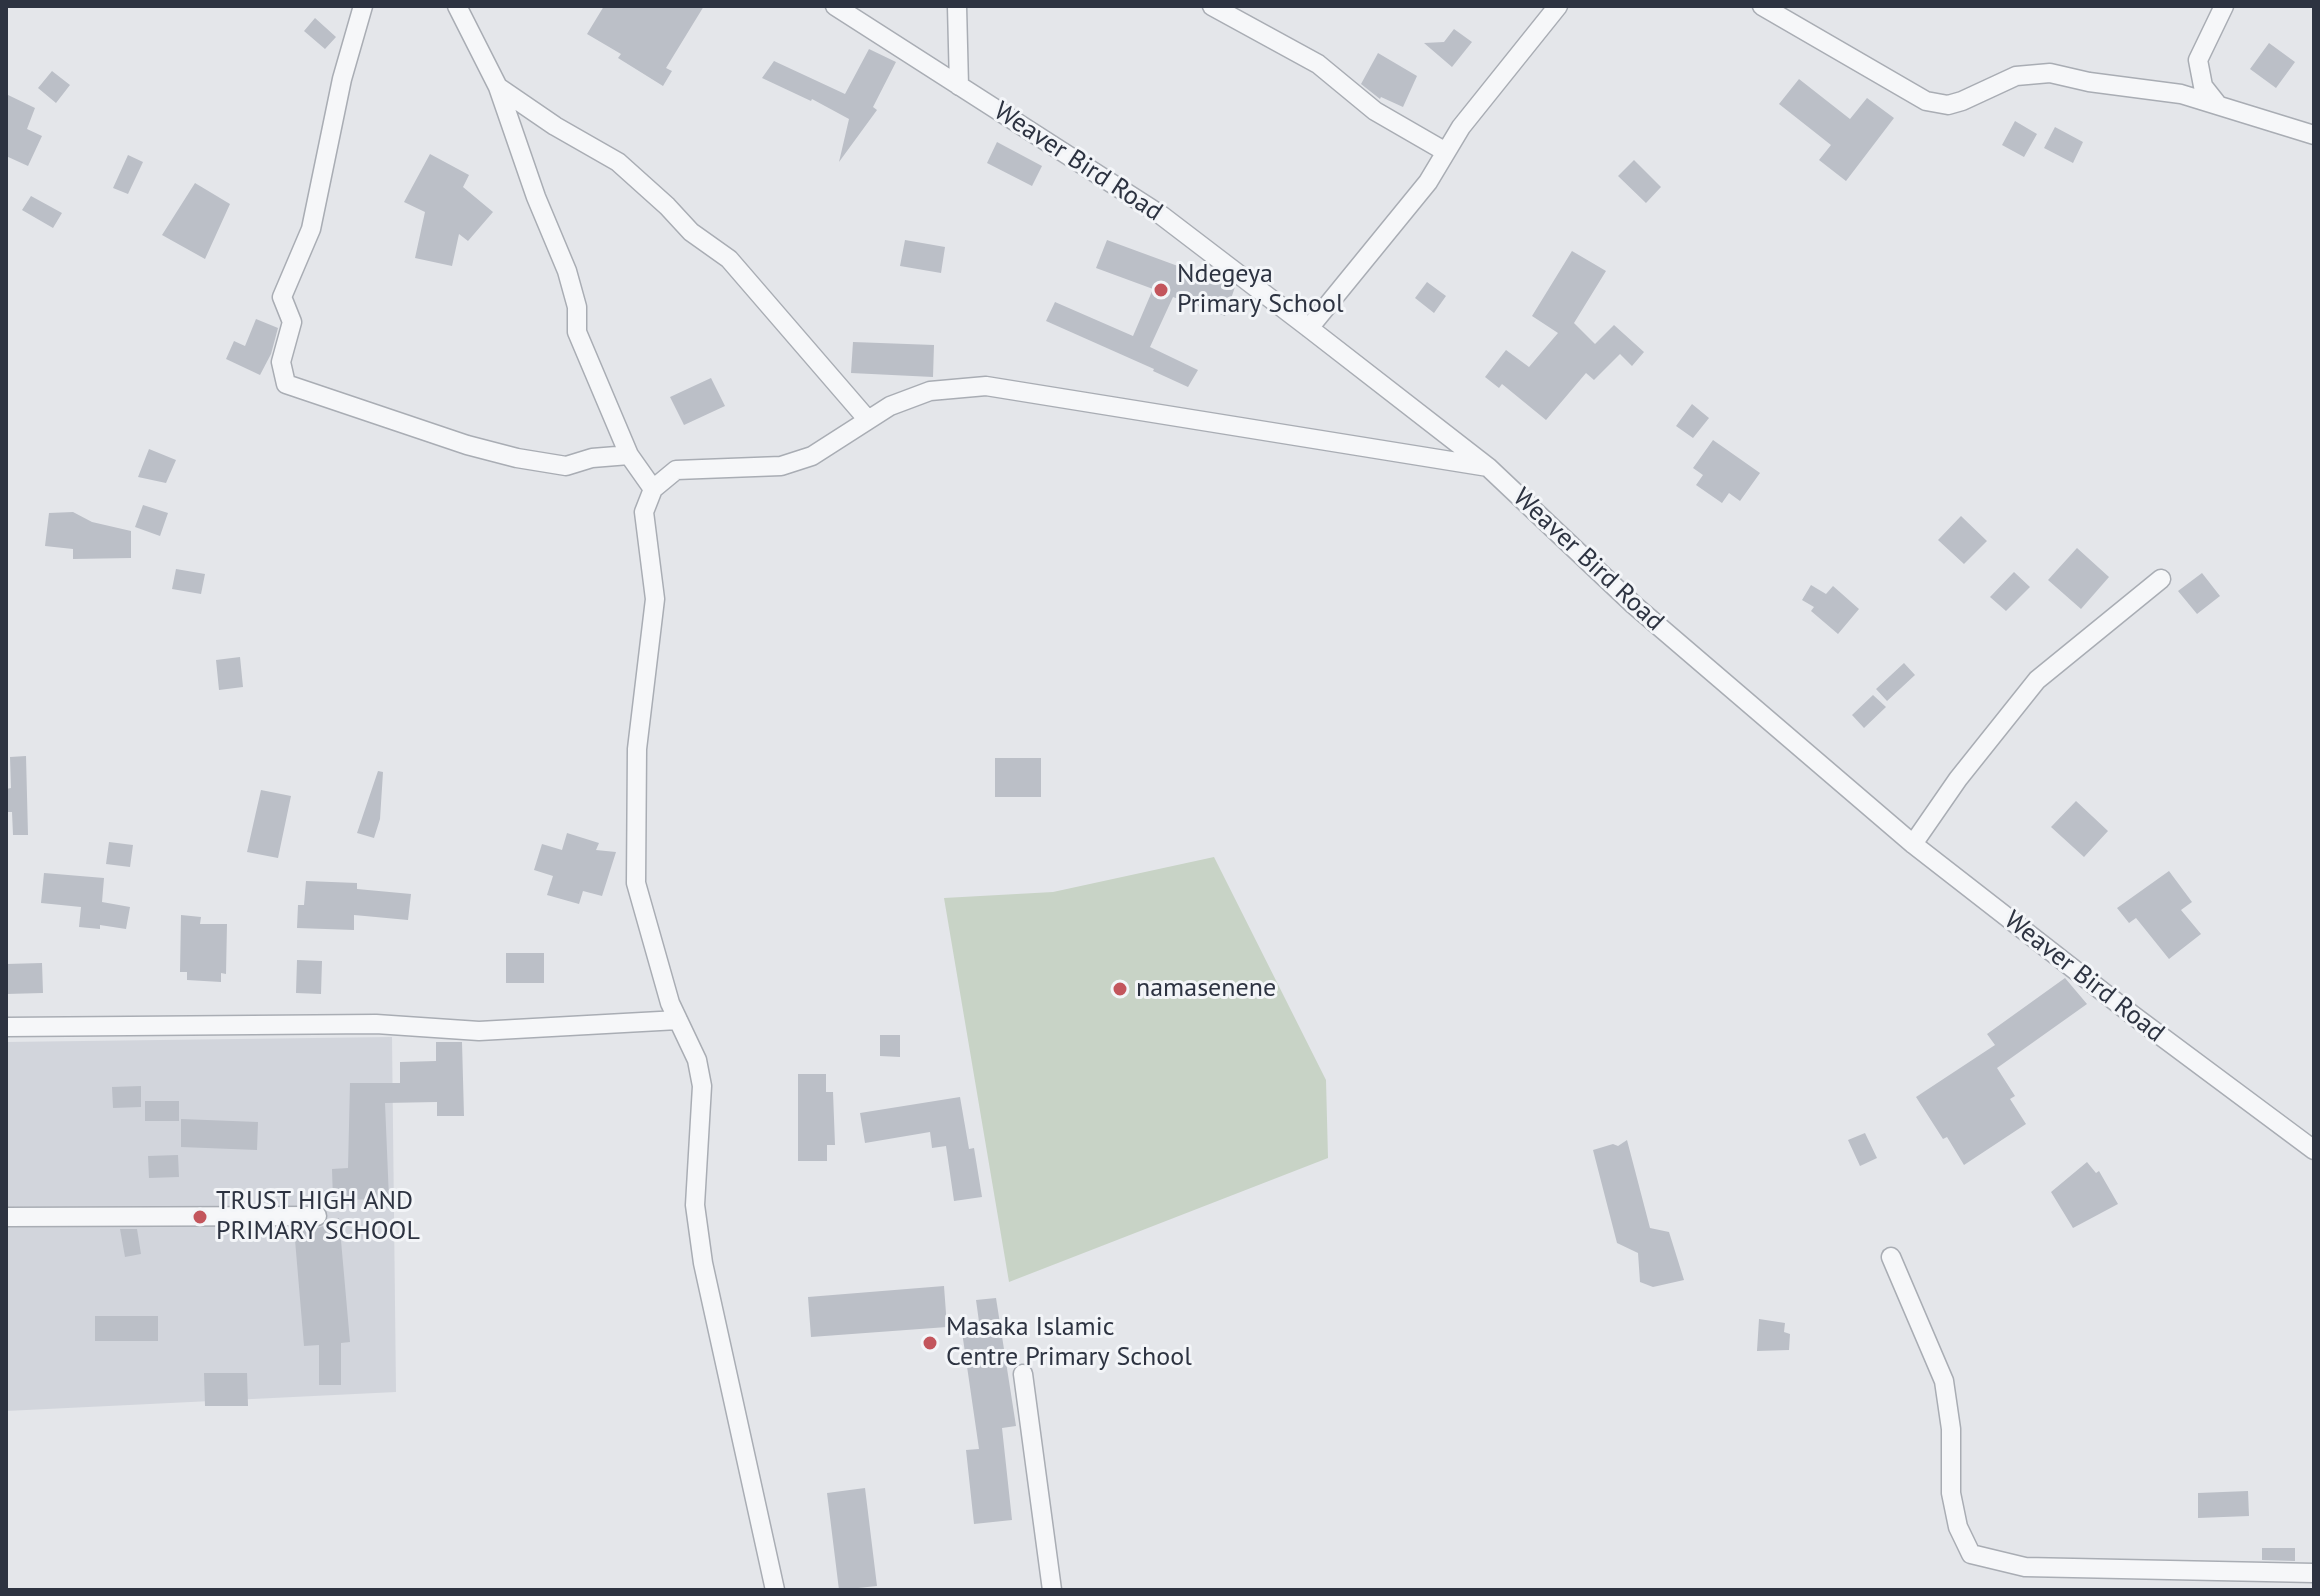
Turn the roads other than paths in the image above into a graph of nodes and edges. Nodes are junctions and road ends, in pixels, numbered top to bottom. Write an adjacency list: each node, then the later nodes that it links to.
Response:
1 (363, 6): 16 (street)
2 (457, 6): 10 (street)
3 (835, 6): 9 (street, Weaver Bird Road)
4 (957, 6): 9 (street)
5 (1212, 6): 13 (street)
6 (1558, 6): 13 (street)
7 (1762, 6): 11 (street)
8 (2224, 6): 11 (street)
9 (959, 86): 14 (street, Weaver Bird Road)
10 (498, 87): 15 (street); 16 (street)
11 (2218, 105): 12 (street)
12 (2314, 135)
13 (1446, 152): 14 (street)
14 (1309, 328): 17 (street, Weaver Bird Road)
15 (868, 420): 17 (street); 18 (street)
16 (629, 455): 18 (street)
17 (1488, 467): 20 (street, Weaver Bird Road)
18 (653, 489): 21 (street)
19 (2161, 579): 20 (street)
20 (1913, 844): 23 (street, Weaver Bird Road)
21 (678, 1020): 22 (street); 29 (street)
22 (6, 1027)
23 (2314, 1150)
24 (317, 1216): 25 (street)
25 (6, 1217)
26 (1891, 1257): 28 (street)
27 (1023, 1374): 30 (street)
28 (2314, 1573)
29 (775, 1590)
30 (1052, 1590)

